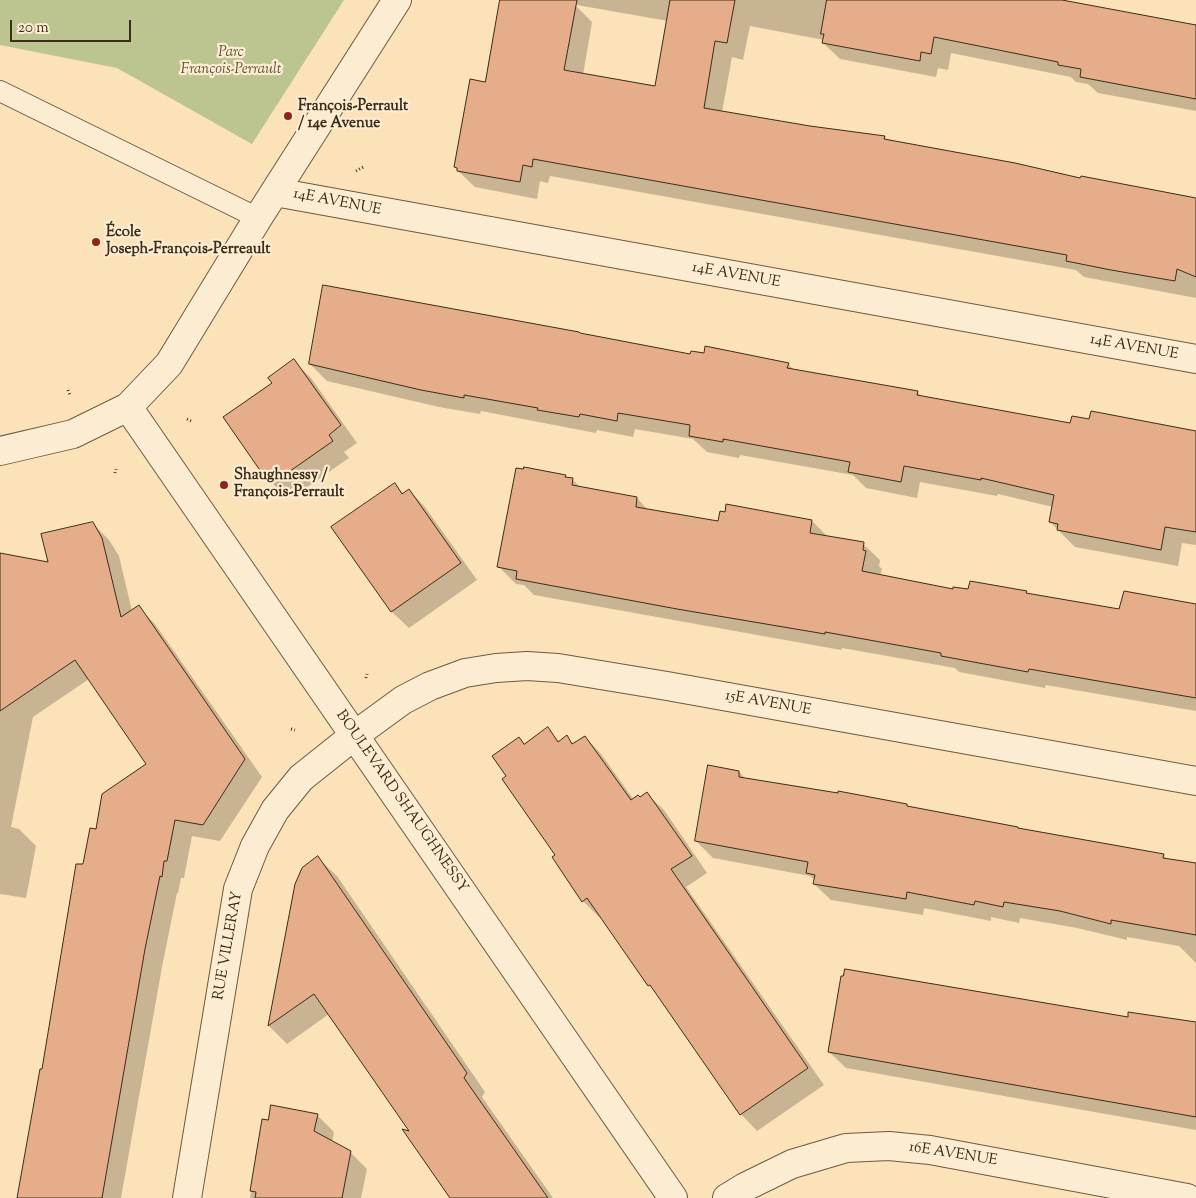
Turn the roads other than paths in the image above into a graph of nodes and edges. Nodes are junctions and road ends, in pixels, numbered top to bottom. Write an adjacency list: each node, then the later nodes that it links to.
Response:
1 (397, 0): 3 (street)
2 (0, 91): 4 (lane)
3 (275, 192): 4 (street); 5 (street, 14E AVENUE)
4 (258, 218): 6 (street)
5 (1196, 360)
6 (128, 407): 7 (street); 8 (street, BOULEVARD SHAUGHNESSY)
7 (0, 450)
8 (355, 735): 9 (street, 15E AVENUE); 10 (street, RUE VILLERAY); 11 (street, BOULEVARD SHAUGHNESSY)
9 (1196, 781)
10 (187, 1198)
11 (673, 1198)
12 (727, 1198): 13 (street, 16E AVENUE)
13 (1186, 1198)

